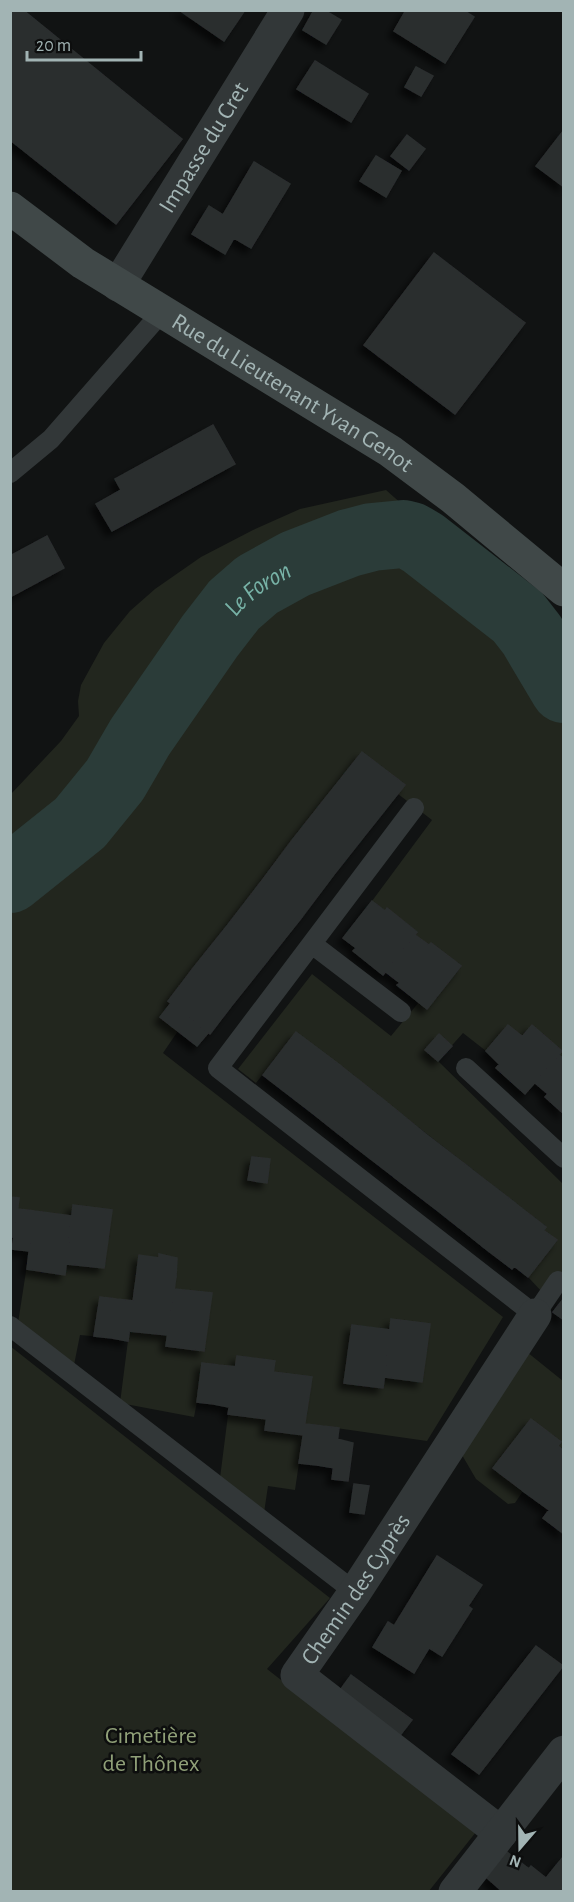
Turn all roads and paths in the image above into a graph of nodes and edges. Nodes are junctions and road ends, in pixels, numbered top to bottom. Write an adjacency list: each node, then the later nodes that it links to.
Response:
1 (288, 10): 3 (street, Impasse du Cret)
2 (10, 208): 3 (street, Rue du Lieutenant Yvan Genot)
3 (118, 285): 4 (street, Rue du Lieutenant Yvan Genot)
4 (162, 312): 5 (lane); 6 (street, Rue du Lieutenant Yvan Genot)
5 (10, 473)
6 (564, 590)
7 (414, 808): 8 (lane)
8 (312, 944): 9 (lane); 13 (lane)
9 (401, 1012)
10 (466, 1068): 11 (lane)
11 (564, 1158)
12 (558, 1281): 13 (lane)
13 (535, 1315): 15 (street, Chemin des Cyprès)
14 (10, 1326): 15 (lane)
15 (355, 1592): 17 (street, Chemin des Cyprès)
16 (564, 1752): 17 (street)
17 (501, 1833): 18 (street)
18 (455, 1892)

